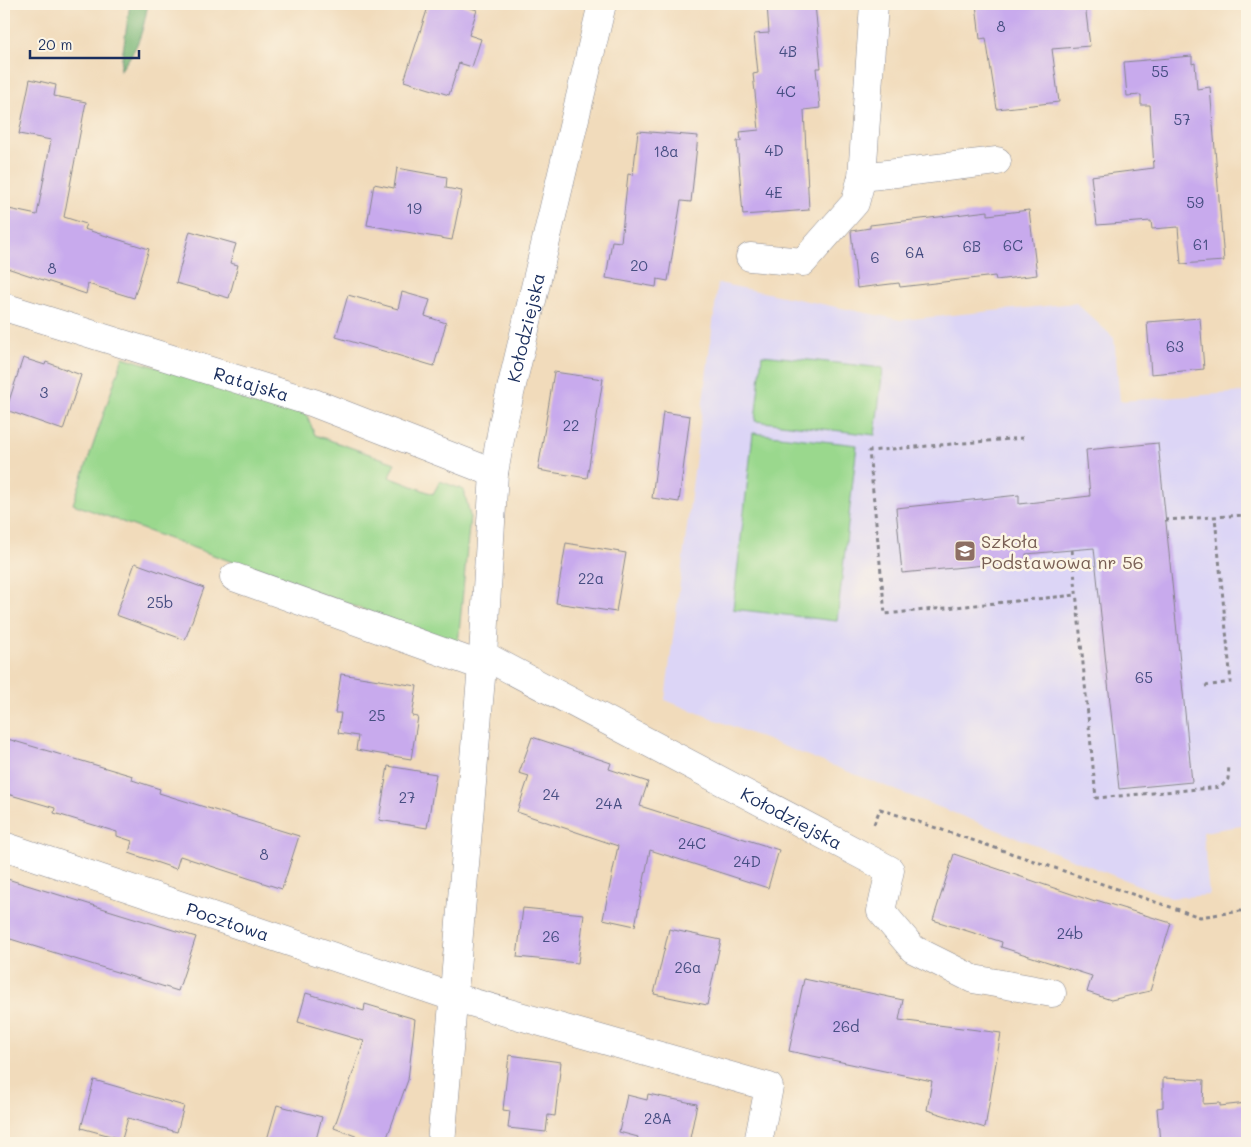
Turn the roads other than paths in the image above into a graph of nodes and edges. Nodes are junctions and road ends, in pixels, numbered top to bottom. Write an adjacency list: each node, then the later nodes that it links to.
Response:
1 (602, 4): 7 (street, Kołodziejska)
2 (874, 4): 4 (street)
3 (997, 161): 4 (street)
4 (862, 177): 5 (street)
5 (750, 257)
6 (4, 307): 7 (street, Ratajska)
7 (494, 473): 9 (street, Kołodziejska)
8 (234, 577): 9 (street)
9 (482, 661): 11 (street, Kołodziejska); 12 (street, Kołodziejska)
10 (4, 846): 12 (street, Pocztowa)
11 (1052, 993)
12 (452, 997): 13 (street, Kołodziejska); 14 (street)
13 (441, 1143)
14 (758, 1143)

